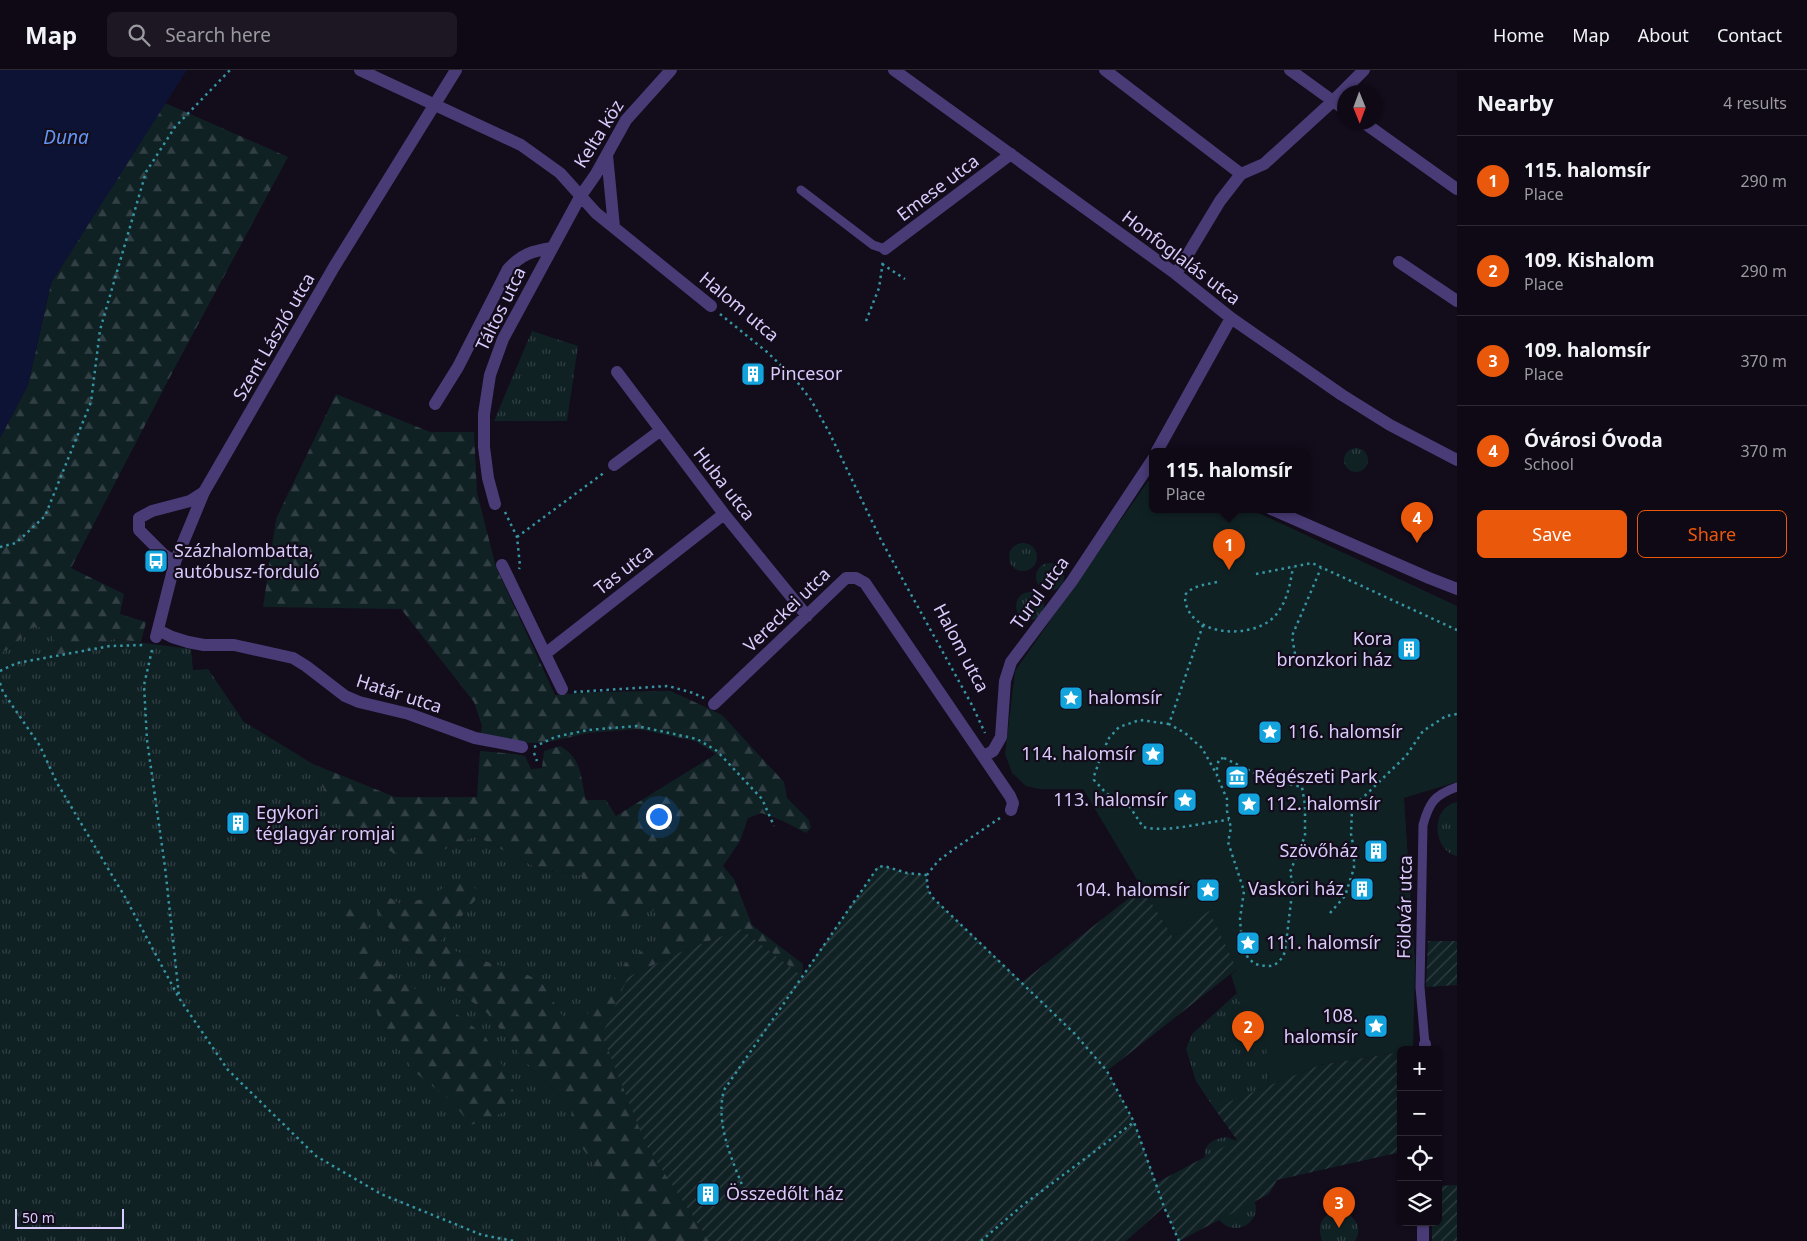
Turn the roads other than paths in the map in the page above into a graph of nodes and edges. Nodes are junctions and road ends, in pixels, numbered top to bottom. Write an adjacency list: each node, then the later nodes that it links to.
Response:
1 (360, 70): 9 (street, Halom utca)
2 (456, 70): 9 (street, Szent László utca)
3 (671, 70): 12 (street, Kelta köz)
4 (894, 70): 13 (street, Honfoglalás utca)
5 (1105, 70): 14 (street)
6 (1290, 70): 8 (street)
7 (1364, 70): 8 (street)
8 (1333, 101): 10 (street); 14 (street)
9 (434, 104): 17 (street, Halom utca); 33 (street, Szent László utca)
10 (1337, 104)
11 (1374, 130): 15 (street)
12 (607, 152): 17 (street, Kelta köz); 18 (street)
13 (1011, 154): 20 (street, Emese utca); 22 (street, Honfoglalás utca)
14 (1241, 174): 22 (street)
15 (1457, 189)
16 (801, 190): 20 (lane)
17 (580, 197): 18 (street, Halom utca); 19 (street, Táltos utca)
18 (614, 228): 24 (street, Halom utca)
19 (552, 248): 27 (street); 34 (street, Táltos utca)
20 (885, 249)
21 (1398, 262): 23 (street)
22 (1176, 274): 25 (street, Honfoglalás utca)
23 (1457, 301)
24 (711, 306)
25 (1231, 318): 29 (street); 30 (street, Honfoglalás utca)
26 (617, 372): 28 (street, Huba utca)
27 (435, 404)
28 (661, 430): 31 (street); 36 (street, Huba utca)
29 (1159, 448)
30 (1457, 460)
31 (614, 465)
32 (1149, 465): 46 (street, Turul utca)
33 (204, 492): 37 (street, Szent László utca); 37 (street)
34 (495, 502)
35 (1280, 513): 39 (street)
36 (724, 514): 40 (street, Huba utca); 42 (street, Tas utca)
37 (174, 562): 41 (street, Szent László utca)
38 (505, 570): 42 (street)
39 (1457, 589)
40 (806, 616): 44 (street, Vereckei utca); 46 (street, Vereckei utca)
41 (157, 633): 45 (street, Határ utca)
42 (545, 654): 43 (street)
43 (562, 689)
44 (714, 704)
45 (522, 747)
46 (989, 753): 48 (street, Vereckei utca)
47 (1457, 787): 49 (lane, Földvár utca)
48 (1012, 810)
49 (1425, 1046)
50 (1423, 1226): 51 (street)
51 (1423, 1241)

